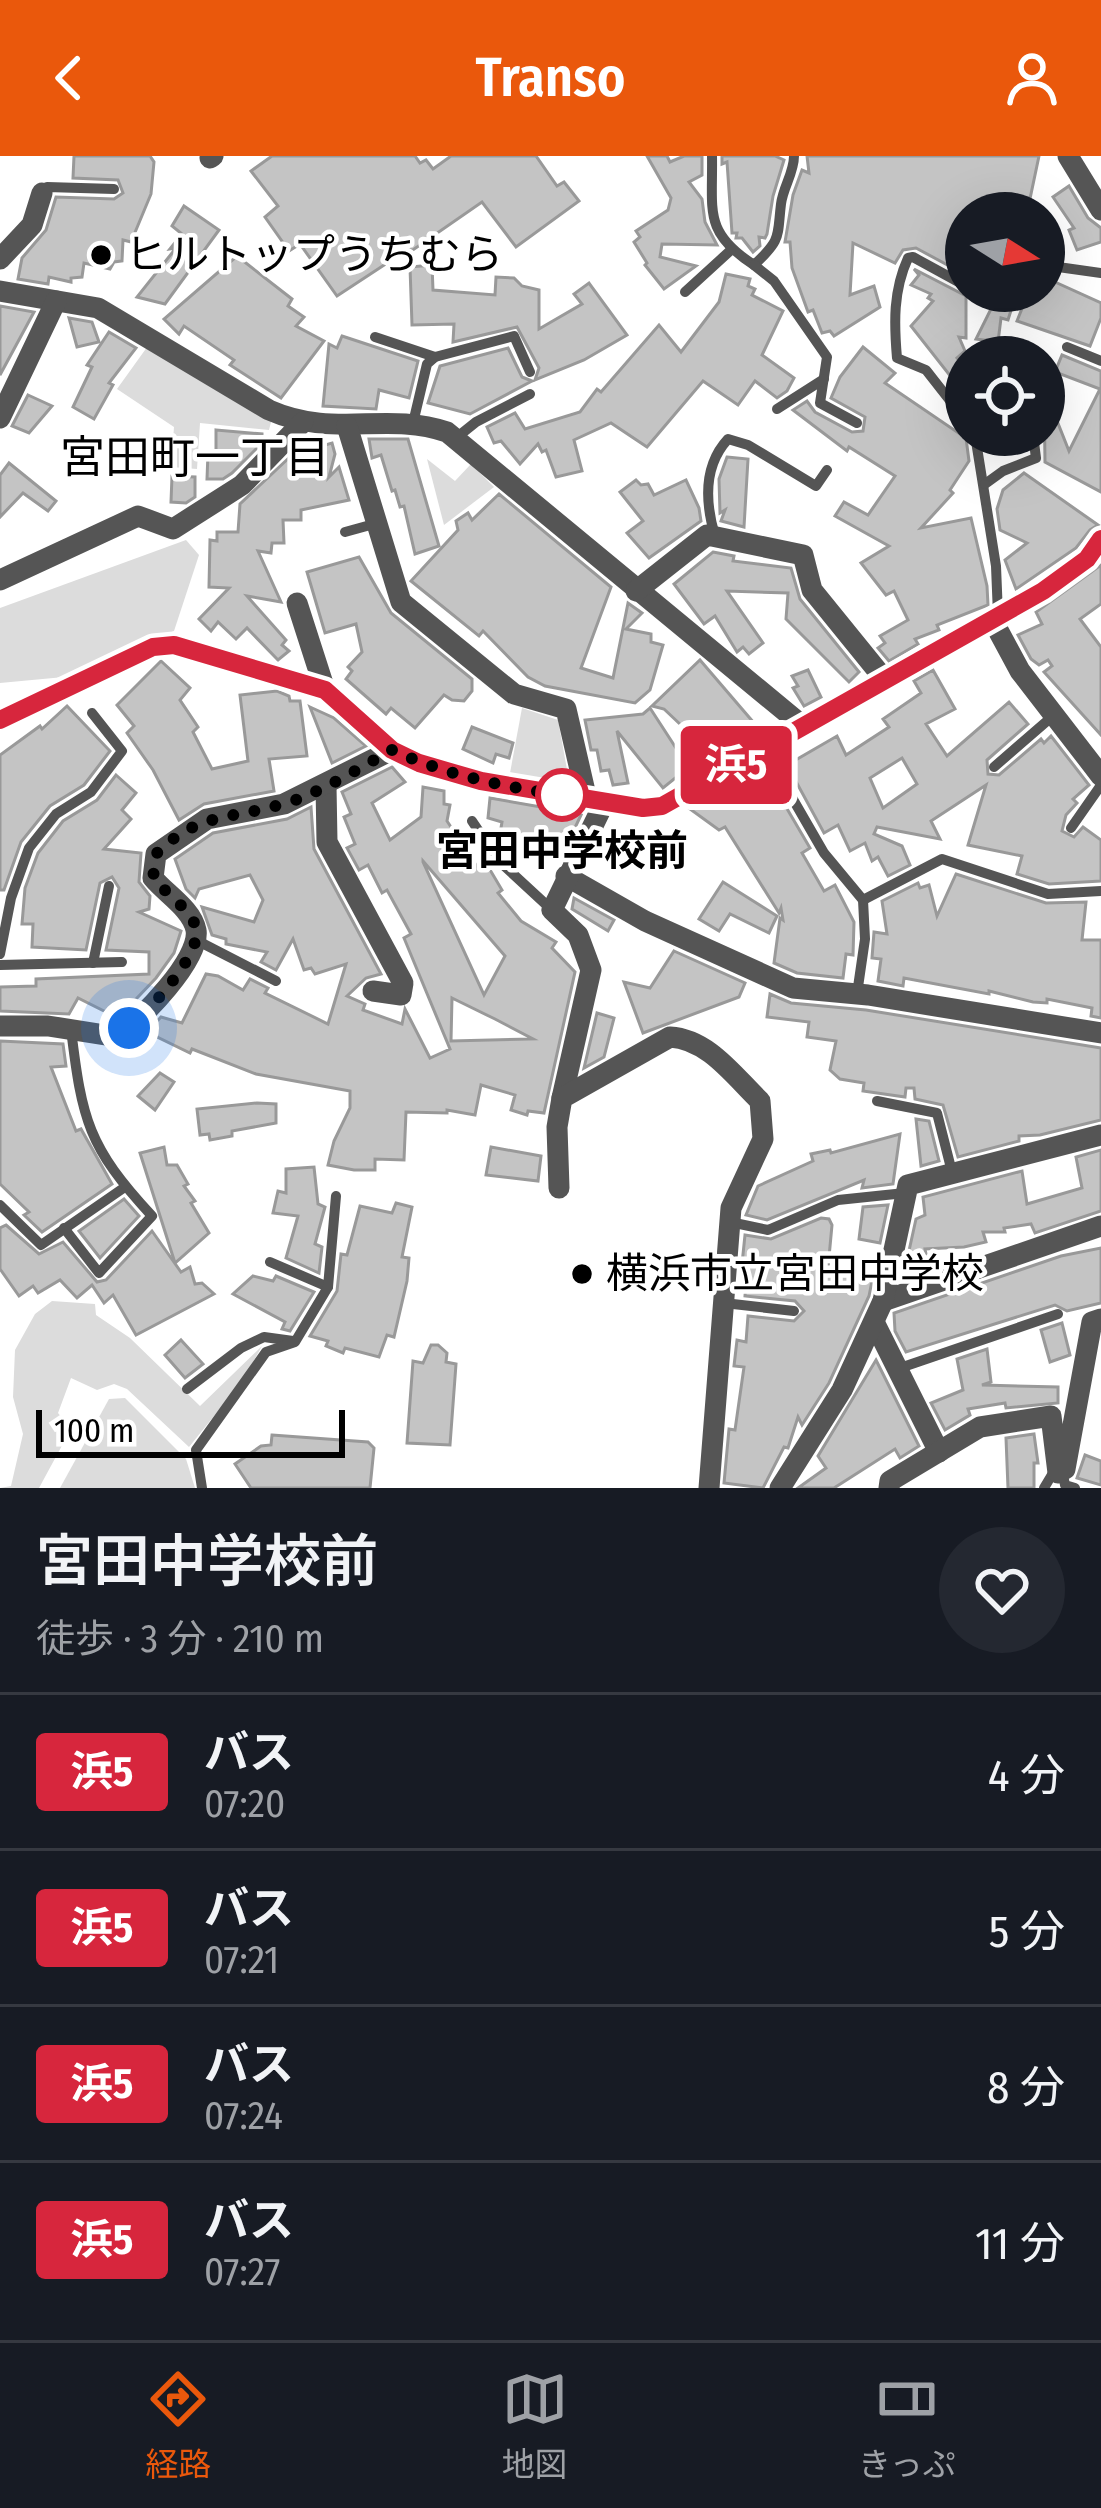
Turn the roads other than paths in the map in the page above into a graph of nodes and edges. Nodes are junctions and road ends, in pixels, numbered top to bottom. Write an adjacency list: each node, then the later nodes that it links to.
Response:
1 (712, 156): 7 (lane)
2 (794, 156): 9 (lane)
3 (1067, 156): 6 (street)
4 (114, 189): 5 (lane)
5 (42, 193): 8 (street)
6 (1101, 210)
7 (731, 250): 9 (lane); 14 (lane)
8 (0, 260)
9 (754, 265): 22 (lane)
10 (1065, 268): 11 (lane)
11 (1101, 273)
12 (945, 274): 24 (lane)
13 (0, 291): 15 (street)
14 (685, 292)
15 (56, 301): 26 (street); 27 (street)
16 (375, 337): 18 (lane)
17 (1067, 347): 20 (lane)
18 (435, 357): 21 (lane); 28 (lane)
19 (833, 360): 22 (lane)
20 (1101, 361)
21 (530, 372)
22 (824, 381): 25 (lane); 29 (lane)
23 (530, 394): 31 (lane)
24 (945, 394)
25 (777, 409)
26 (0, 418)
27 (303, 422): 30 (street); 37 (street)
28 (413, 423): 30 (street); 31 (street)
29 (857, 423)
30 (347, 426): 38 (street)
31 (455, 439): 43 (street)
32 (980, 456): 35 (lane)
33 (1036, 456): 35 (lane)
34 (827, 470): 40 (lane)
35 (986, 484): 45 (lane)
36 (110, 503): 37 (street)
37 (138, 516): 42 (street)
38 (374, 524): 39 (lane); 57 (street)
39 (345, 532)
40 (716, 537): 43 (street); 46 (street)
41 (1101, 539): 45 (street)
42 (0, 580)
43 (636, 591): 51 (street)
44 (297, 604): 47 (street)
45 (995, 617): 46 (street); 49 (street)
46 (886, 680): 51 (street)
47 (325, 690): 50 (street); 53 (street)
48 (92, 713): 64 (lane)
49 (1054, 715): 54 (lane); 55 (street)
50 (0, 720)
51 (803, 726): 52 (street)
52 (764, 749): 57 (street); 63 (lane)
53 (392, 750): 56 (street); 57 (street)
54 (994, 767)
55 (1101, 781): 59 (lane)
56 (326, 786): 66 (street); 72 (street)
57 (596, 801): 60 (street)
58 (472, 820): 65 (lane)
59 (1071, 828)
60 (566, 876): 65 (street); 73 (street)
61 (109, 886): 69 (lane)
62 (1101, 891): 63 (lane)
63 (863, 900): 73 (lane)
64 (6, 901): 67 (lane)
65 (552, 910): 77 (street)
66 (196, 940): 71 (lane); 75 (street)
67 (0, 954)
68 (122, 962): 69 (lane)
69 (93, 963): 70 (lane)
70 (0, 965)
71 (276, 981)
72 (373, 992)
73 (857, 994): 76 (street)
74 (0, 1026): 75 (street)
75 (71, 1029): 81 (lane)
76 (1101, 1033)
77 (562, 1098): 82 (street); 86 (street)
78 (877, 1101): 80 (lane)
79 (1101, 1135): 80 (street)
80 (952, 1174): 83 (street)
81 (124, 1186): 88 (lane); 88 (lane)
82 (559, 1188)
83 (906, 1193): 86 (lane); 93 (street)
84 (336, 1196): 90 (lane)
85 (0, 1205): 88 (lane)
86 (730, 1222): 91 (street)
87 (1101, 1226): 93 (street)
88 (64, 1228)
89 (270, 1262): 90 (lane)
90 (328, 1287): 95 (lane)
91 (724, 1303): 92 (lane); 101 (street)
92 (794, 1311)
93 (878, 1311): 96 (street); 102 (street)
94 (1083, 1318): 96 (lane); 99 (street)
95 (295, 1342): 97 (lane); 100 (lane)
96 (897, 1369): 98 (street)
97 (187, 1388)
98 (939, 1452): 99 (street); 103 (street)
99 (1059, 1479)
100 (202, 1488)
101 (709, 1488)
102 (780, 1488)
103 (889, 1488)

